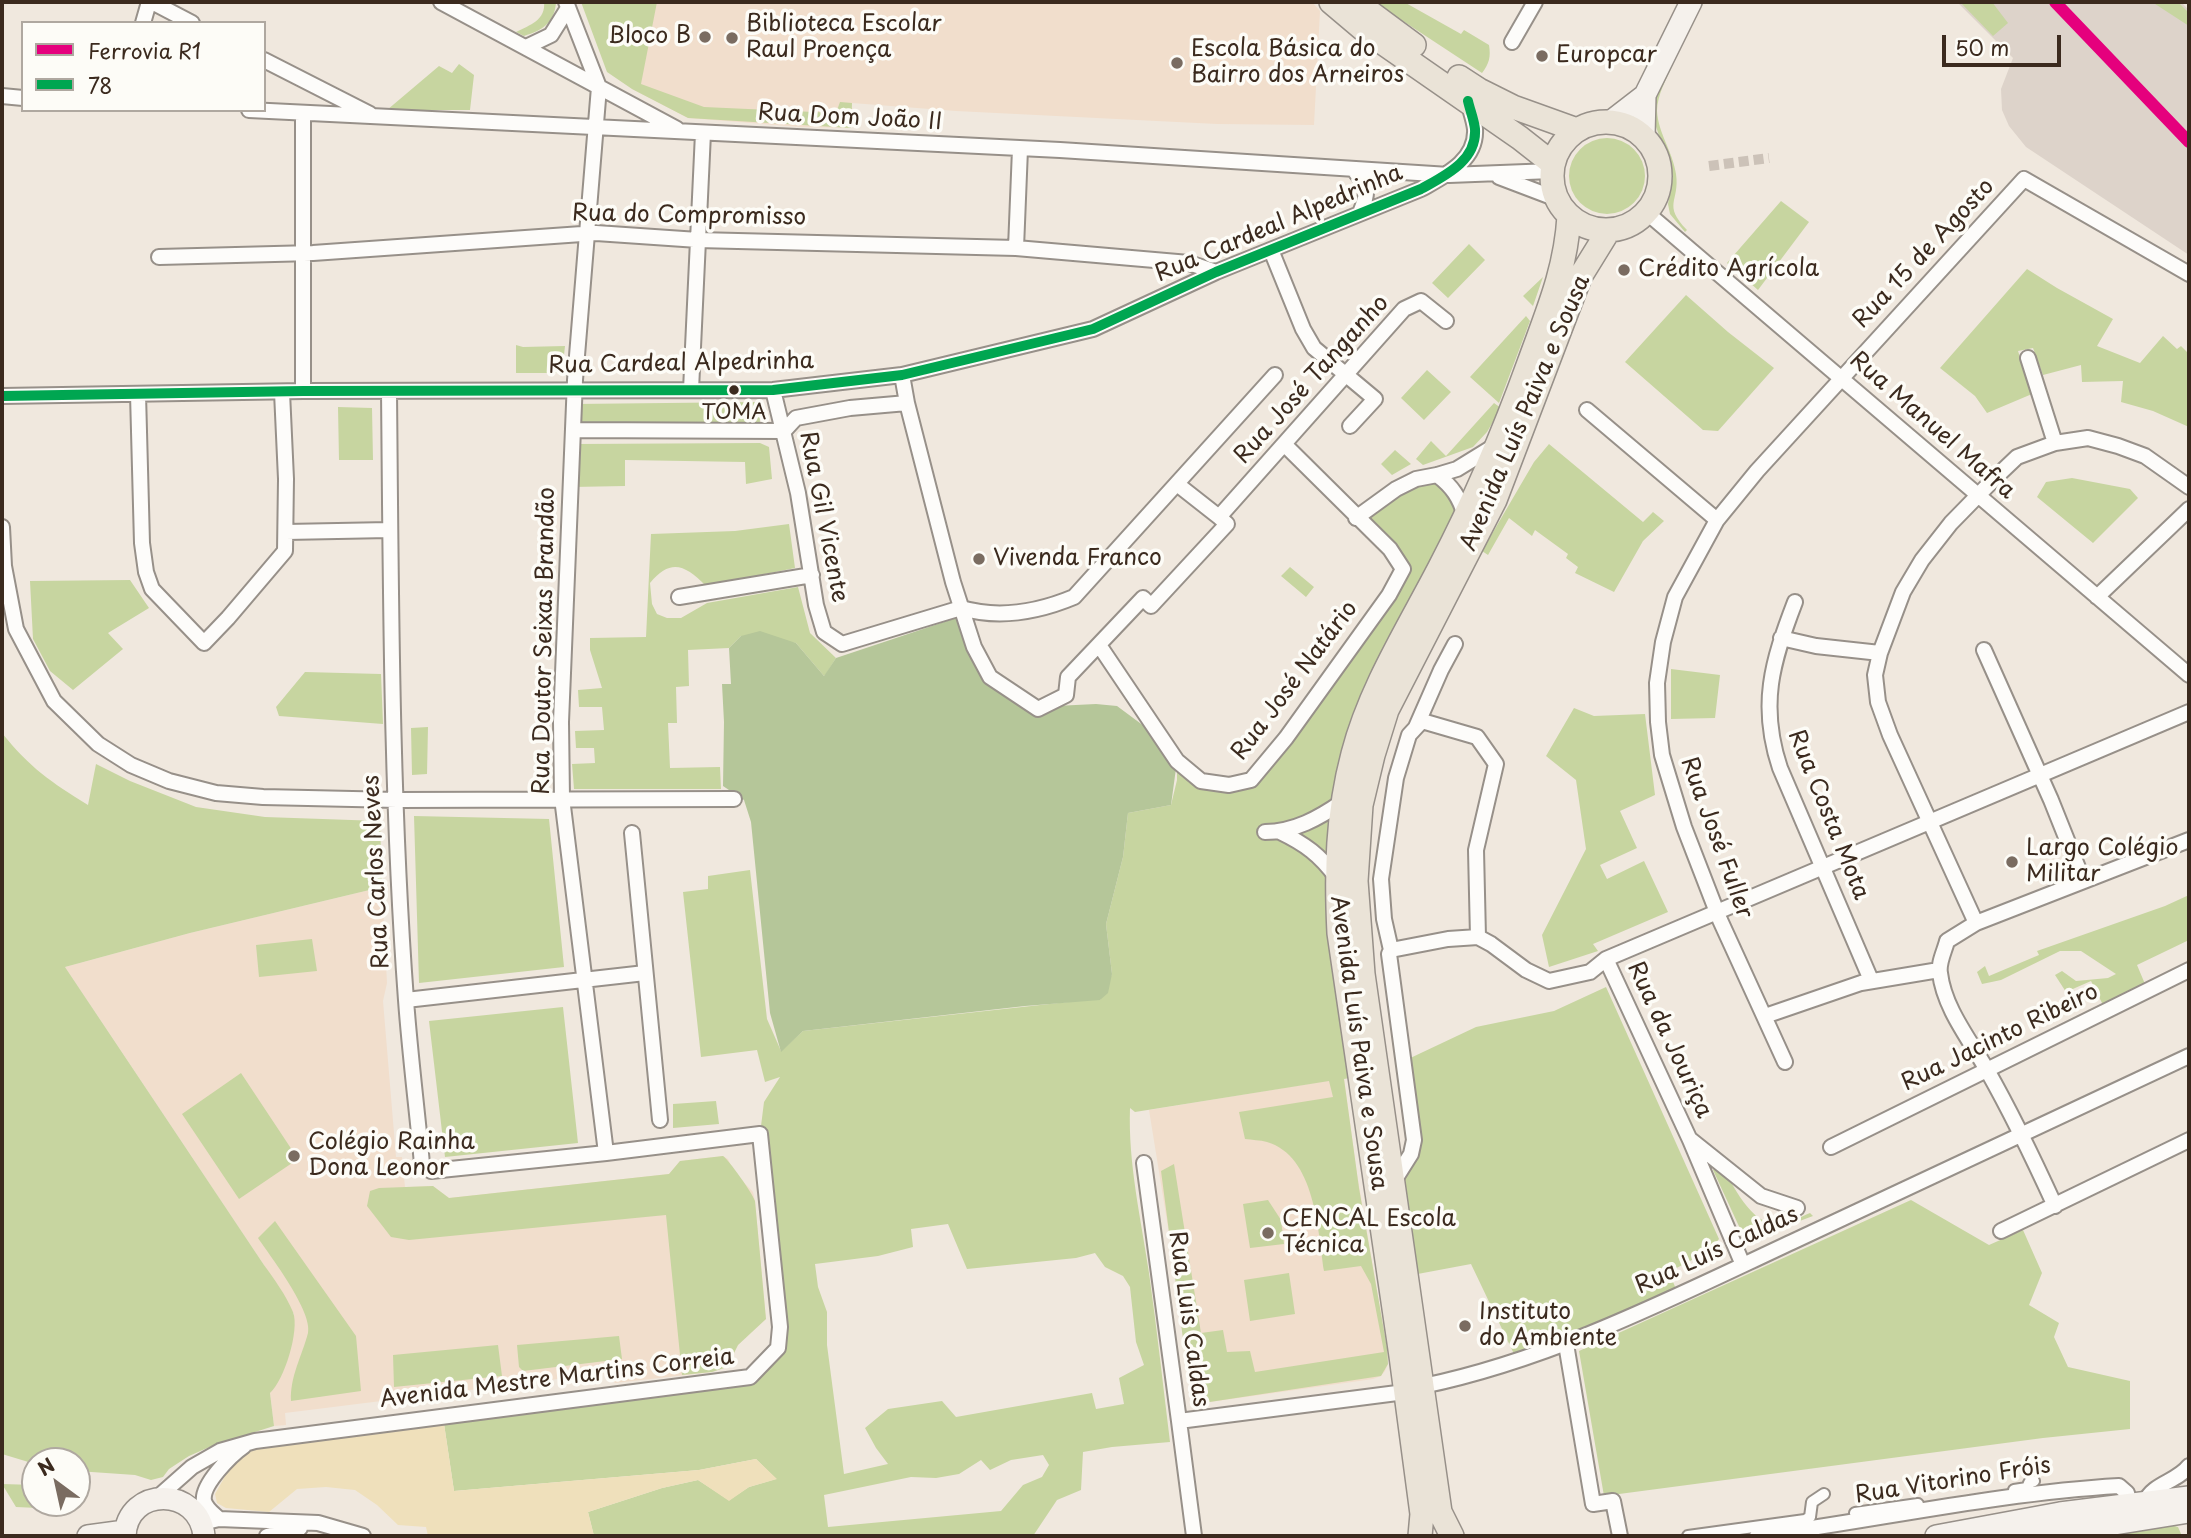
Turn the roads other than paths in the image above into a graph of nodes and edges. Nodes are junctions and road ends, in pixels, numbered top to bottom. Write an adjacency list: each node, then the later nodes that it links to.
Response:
1 (150, 2): 8 (street); 9 (street)
2 (441, 2): 11 (street)
3 (1331, 2): 17 (main road)
4 (1356, 2): 23 (main road)
5 (1535, 2): 10 (street)
6 (1691, 2): 14 (main road)
7 (567, 5): 11 (street); 13 (street)
8 (144, 21)
9 (188, 21)
10 (1512, 42)
11 (526, 47): 13 (street)
12 (266, 61): 20 (street)
13 (599, 87): 22 (street, Rua Doutor Seixas Brandão); 24 (street)
14 (1645, 95): 21 (main road); 26 (main road)
15 (2, 96): 16 (street)
16 (21, 98)
17 (1468, 101): 28 (main road); 30 (street)
18 (266, 111): 19 (street, Rua Dom João II)
19 (303, 113): 20 (street, Rua Dom João II); 40 (street)
20 (377, 118): 22 (street, Rua Dom João II)
21 (1610, 122): 23 (main road); 26 (main road)
22 (595, 127): 24 (street, Rua Dom João II); 36 (street, Rua Doutor Seixas Brandão)
23 (1577, 130): 28 (main road)
24 (682, 132): 25 (street, Rua Dom João II)
25 (703, 133): 27 (street, Rua Dom João II); 37 (street)
26 (1644, 137): 33 (main road)
27 (1020, 149): 29 (street, Rua Dom João II); 38 (street)
28 (1552, 168): 31 (street); 32 (main road)
29 (1353, 169): 30 (street, Rua Dom João II); 34 (street)
30 (1449, 174): 31 (street, Rua Dom João II); 34 (street, Rua Cardeal Alpedrinha)
31 (1491, 174): 32 (street)
32 (1563, 208): 35 (main road); 63 (main road, Avenida Luís Paiva e Sousa)
33 (1646, 212): 35 (main road); 49 (street, Rua Manuel Mafra)
34 (1360, 213): 39 (street, Rua Cardeal Alpedrinha)
35 (1609, 230): 126 (main road, Avenida Luís Paiva e Sousa)
36 (589, 233): 37 (street, Rua do Compromisso); 40 (street, Rua do Compromisso); 50 (street, Rua Doutor Seixas Brandão)
37 (698, 240): 38 (street, Rua do Compromisso); 51 (street)
38 (1016, 248): 42 (street, Rua do Compromisso)
39 (1271, 250): 42 (street, Rua Cardeal Alpedrinha); 46 (street)
40 (302, 253): 41 (street, Rua do Compromisso); 53 (street)
41 (159, 257)
42 (1216, 272): 47 (street, Rua Cardeal Alpedrinha)
43 (2189, 274): 49 (street, Rua 15 de Agosto)
44 (1446, 321): 46 (street, Rua José Tanganho)
45 (2028, 358): 64 (street)
46 (1348, 374): 60 (street); 65 (street, Rua José Tanganho)
47 (902, 375): 52 (street, Rua Cardeal Alpedrinha); 58 (street)
48 (1275, 375): 67 (street)
49 (1841, 377): 69 (street, Rua Manuel Mafra); 74 (street, Rua José Fuller)
50 (574, 390): 51 (street, Rua Cardeal Alpedrinha); 54 (street, Rua Cardeal Alpedrinha); 61 (street, Rua Doutor Seixas Brandão)
51 (691, 390): 52 (street, Rua Cardeal Alpedrinha)
52 (773, 390): 62 (street, Rua Gil Vicente)
53 (303, 391): 54 (street, Rua Cardeal Alpedrinha); 55 (street, Rua Cardeal Alpedrinha)
54 (389, 391): 76 (street, Rua Carlos Neves)
55 (282, 392): 56 (street, Rua Cardeal Alpedrinha); 77 (street)
56 (138, 394): 57 (street, Rua Cardeal Alpedrinha); 77 (street)
57 (2, 396)
58 (907, 403): 62 (street); 82 (street)
59 (1587, 410): 74 (street)
60 (1350, 426)
61 (573, 430): 62 (street); 92 (street, Rua Doutor Seixas Brandão)
62 (784, 431): 78 (street, Rua Gil Vicente)
63 (1500, 443): 66 (street); 73 (main road, Avenida Luís Paiva e Sousa)
64 (2055, 443): 68 (street); 69 (street)
65 (1284, 444): 71 (street, Rua José Tanganho); 72 (street, Rua José Natário)
66 (1437, 475): 72 (street); 73 (street)
67 (1177, 484): 71 (street); 82 (street)
68 (2189, 487)
69 (1978, 495): 80 (street, Rua Manuel Mafra); 87 (street)
70 (2189, 509): 80 (street)
71 (1219, 517): 85 (street, Rua José Tanganho)
72 (1356, 518): 85 (street, Rua José Natário)
73 (1465, 518): 95 (main road, Avenida Luís Paiva e Sousa)
74 (1717, 520): 104 (street, Rua José Fuller)
75 (2, 527): 94 (street)
76 (389, 530): 77 (street); 94 (street, Rua Carlos Neves)
77 (286, 532)
78 (812, 575): 79 (street); 82 (street, Rua Gil Vicente)
79 (679, 597)
80 (2097, 597): 88 (street, Rua Manuel Mafra)
81 (1795, 602): 83 (street, Rua Costa Mota)
82 (961, 608): 85 (street, Rua José Tanganho)
83 (1781, 638): 87 (street); 101 (street, Rua Costa Mota)
84 (1455, 643): 90 (street)
85 (1099, 645)
86 (1984, 650): 91 (street)
87 (1880, 653): 96 (street)
88 (2189, 675)
89 (2189, 712): 91 (street)
90 (1419, 724): 106 (street); 107 (street)
91 (2040, 776): 96 (street); 103 (street)
92 (562, 798): 93 (street); 94 (street); 112 (street, Rua Doutor Seixas Brandão)
93 (734, 799)
94 (397, 800): 114 (street, Rua Carlos Neves)
95 (1342, 802): 98 (street); 102 (main road, Avenida Luís Paiva e Sousa)
96 (1931, 823): 101 (street); 105 (street)
97 (1265, 832): 98 (street)
98 (1280, 832): 102 (street)
99 (632, 833): 111 (street)
100 (2189, 840): 103 (street)
101 (1824, 869): 104 (street); 113 (street, Rua Costa Mota)
102 (1336, 877): 132 (main road, Avenida Luís Paiva e Sousa)
103 (2082, 880): 105 (street)
104 (1716, 912): 108 (street); 115 (street, Rua José Fuller)
105 (1976, 923): 109 (street)
106 (1478, 937): 107 (street); 108 (street)
107 (1391, 950): 126 (street)
108 (1606, 959): 121 (street, Rua da Jouriça)
109 (1939, 970): 113 (street); 118 (street)
110 (2189, 970): 118 (street, Rua Jacinto Ribeiro)
111 (645, 972): 112 (street); 119 (street)
112 (584, 980): 114 (street); 124 (street, Rua Doutor Seixas Brandão)
113 (1871, 980): 115 (street)
114 (406, 1000): 124 (street, Rua Carlos Neves)
115 (1765, 1016): 117 (street, Rua José Fuller)
116 (2189, 1056): 120 (street, Rua Luís Caldas)
117 (1785, 1062)
118 (1988, 1071): 120 (street); 123 (street, Rua Jacinto Ribeiro)
119 (660, 1120)
120 (2020, 1135): 127 (street); 130 (street, Rua Luís Caldas)
121 (1690, 1140): 128 (street, Rua da Jouriça); 130 (street, Rua da Jouriça)
122 (2189, 1140): 127 (street)
123 (1831, 1147)
124 (606, 1153): 134 (street, Avenida Mestre Martins Correia)
125 (1144, 1163): 133 (street, Rua Luis Caldas)
126 (1394, 1181): 132 (main road, Avenida Luís Paiva e Sousa)
127 (2055, 1206): 129 (street)
128 (1797, 1208)
129 (2001, 1231)
130 (1743, 1265): 131 (street, Rua Luís Caldas)
131 (1566, 1344): 132 (street, Rua Luís Caldas); 154 (street)
132 (1414, 1389): 133 (street, Rua Luis Caldas); 152 (main road, Avenida Luís Paiva e Sousa); 153 (main road, Avenida Luís Paiva e Sousa)
133 (1178, 1422): 151 (street)
134 (255, 1441): 139 (street, Avenida Mestre Martins Correia); 144 (street, Avenida Mestre Martins Correia)
135 (2188, 1474): 140 (street)
136 (2030, 1484): 142 (street)
137 (1824, 1494): 155 (street)
138 (2189, 1497): 140 (main road)
139 (157, 1499): 144 (main road); 146 (main road)
140 (2138, 1503): 145 (main road); 147 (street, Rua Vitorino Fróis)
141 (2189, 1512): 145 (main road)
142 (1855, 1513)
143 (318, 1523): 144 (street); 149 (street); 150 (street)
144 (208, 1526)
145 (2063, 1527): 157 (main road); 158 (main road)
146 (125, 1534): 148 (main road)
147 (1773, 1535): 156 (street, Rua Vitorino Fróis)
148 (88, 1536)
149 (267, 1536)
150 (363, 1536)
151 (1194, 1536)
152 (1420, 1536)
153 (1452, 1536)
154 (1620, 1536)
155 (1688, 1536)
156 (1757, 1536)
157 (1936, 1536)
158 (1971, 1536)

